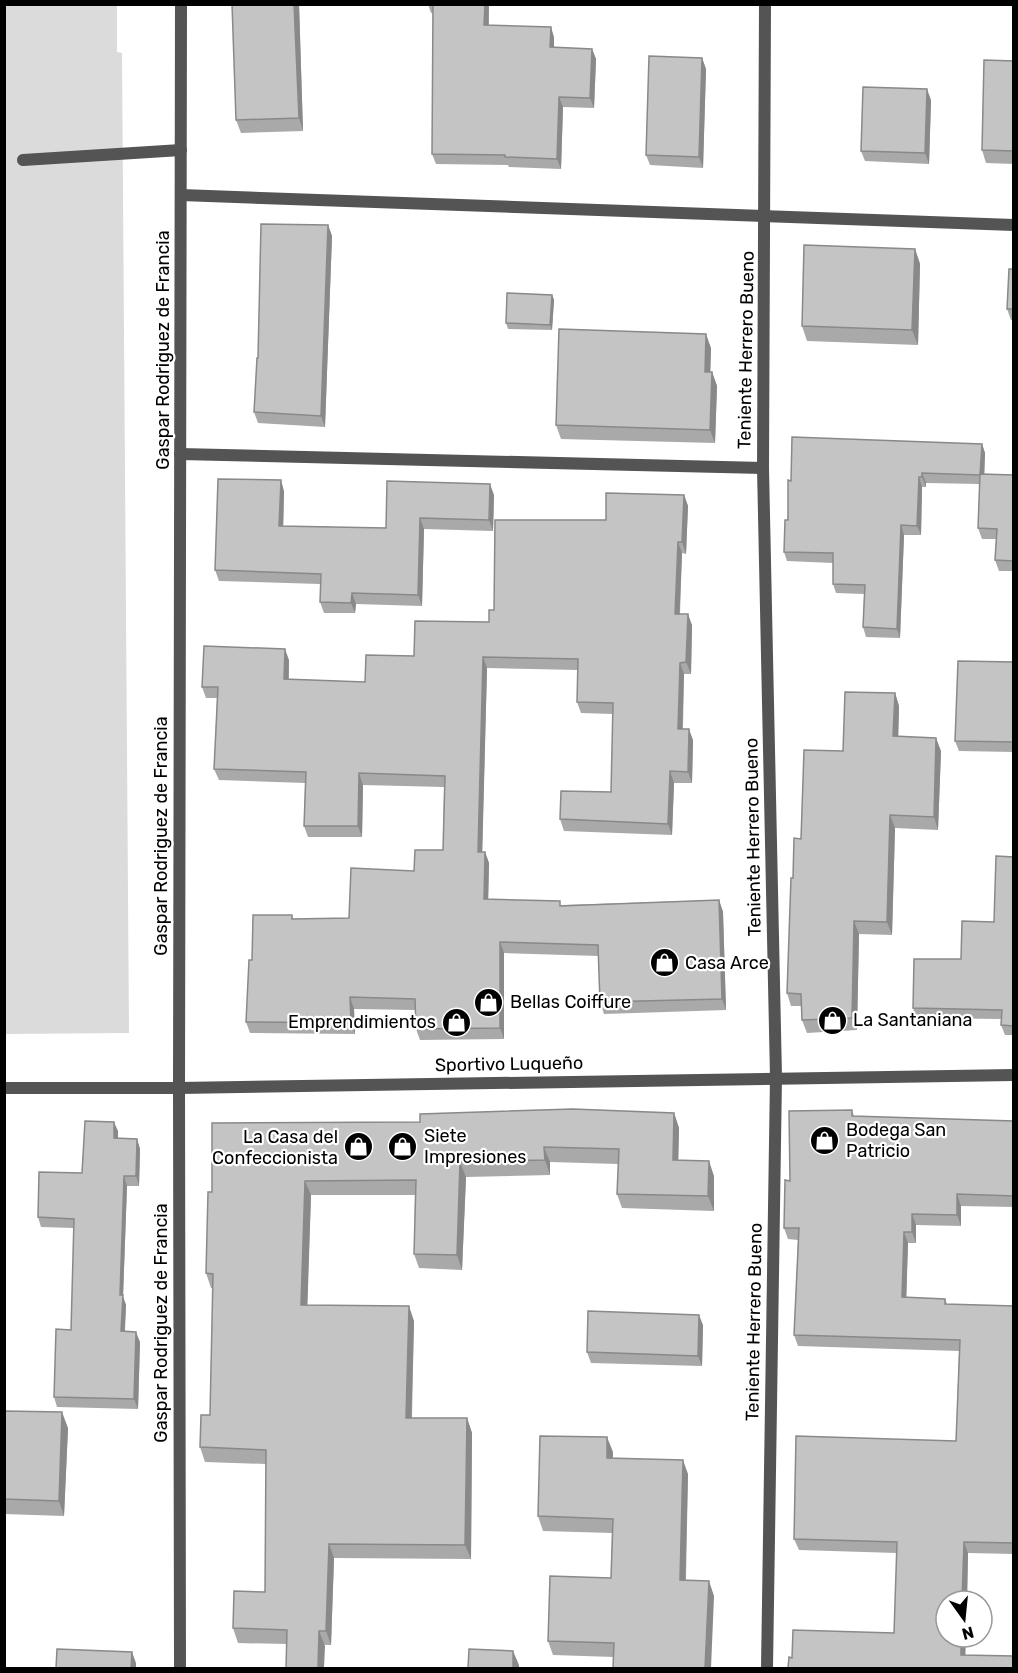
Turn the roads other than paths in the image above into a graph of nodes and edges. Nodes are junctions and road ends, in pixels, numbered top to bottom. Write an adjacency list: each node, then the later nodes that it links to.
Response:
1 (181, 4): 3 (street, Gaspar Rodriguez de Francia)
2 (765, 4): 6 (street, Teniente Herrero Bueno)
3 (181, 150): 4 (street); 5 (street, Gaspar Rodriguez de Francia)
4 (23, 160)
5 (181, 195): 6 (street); 8 (street, Gaspar Rodriguez de Francia)
6 (766, 216): 7 (street); 9 (street, Teniente Herrero Bueno)
7 (1014, 225)
8 (180, 454): 9 (street); 13 (street, Gaspar Rodriguez de Francia)
9 (763, 468): 11 (street, Teniente Herrero Bueno)
10 (1014, 1075): 11 (street, Sportivo Luqueño)
11 (776, 1077): 13 (street, Sportivo Luqueño); 15 (street, Teniente Herrero Bueno)
12 (4, 1088): 13 (street, Sportivo Luqueño)
13 (179, 1088): 14 (street, Gaspar Rodriguez de Francia)
14 (180, 1668)
15 (767, 1668)

